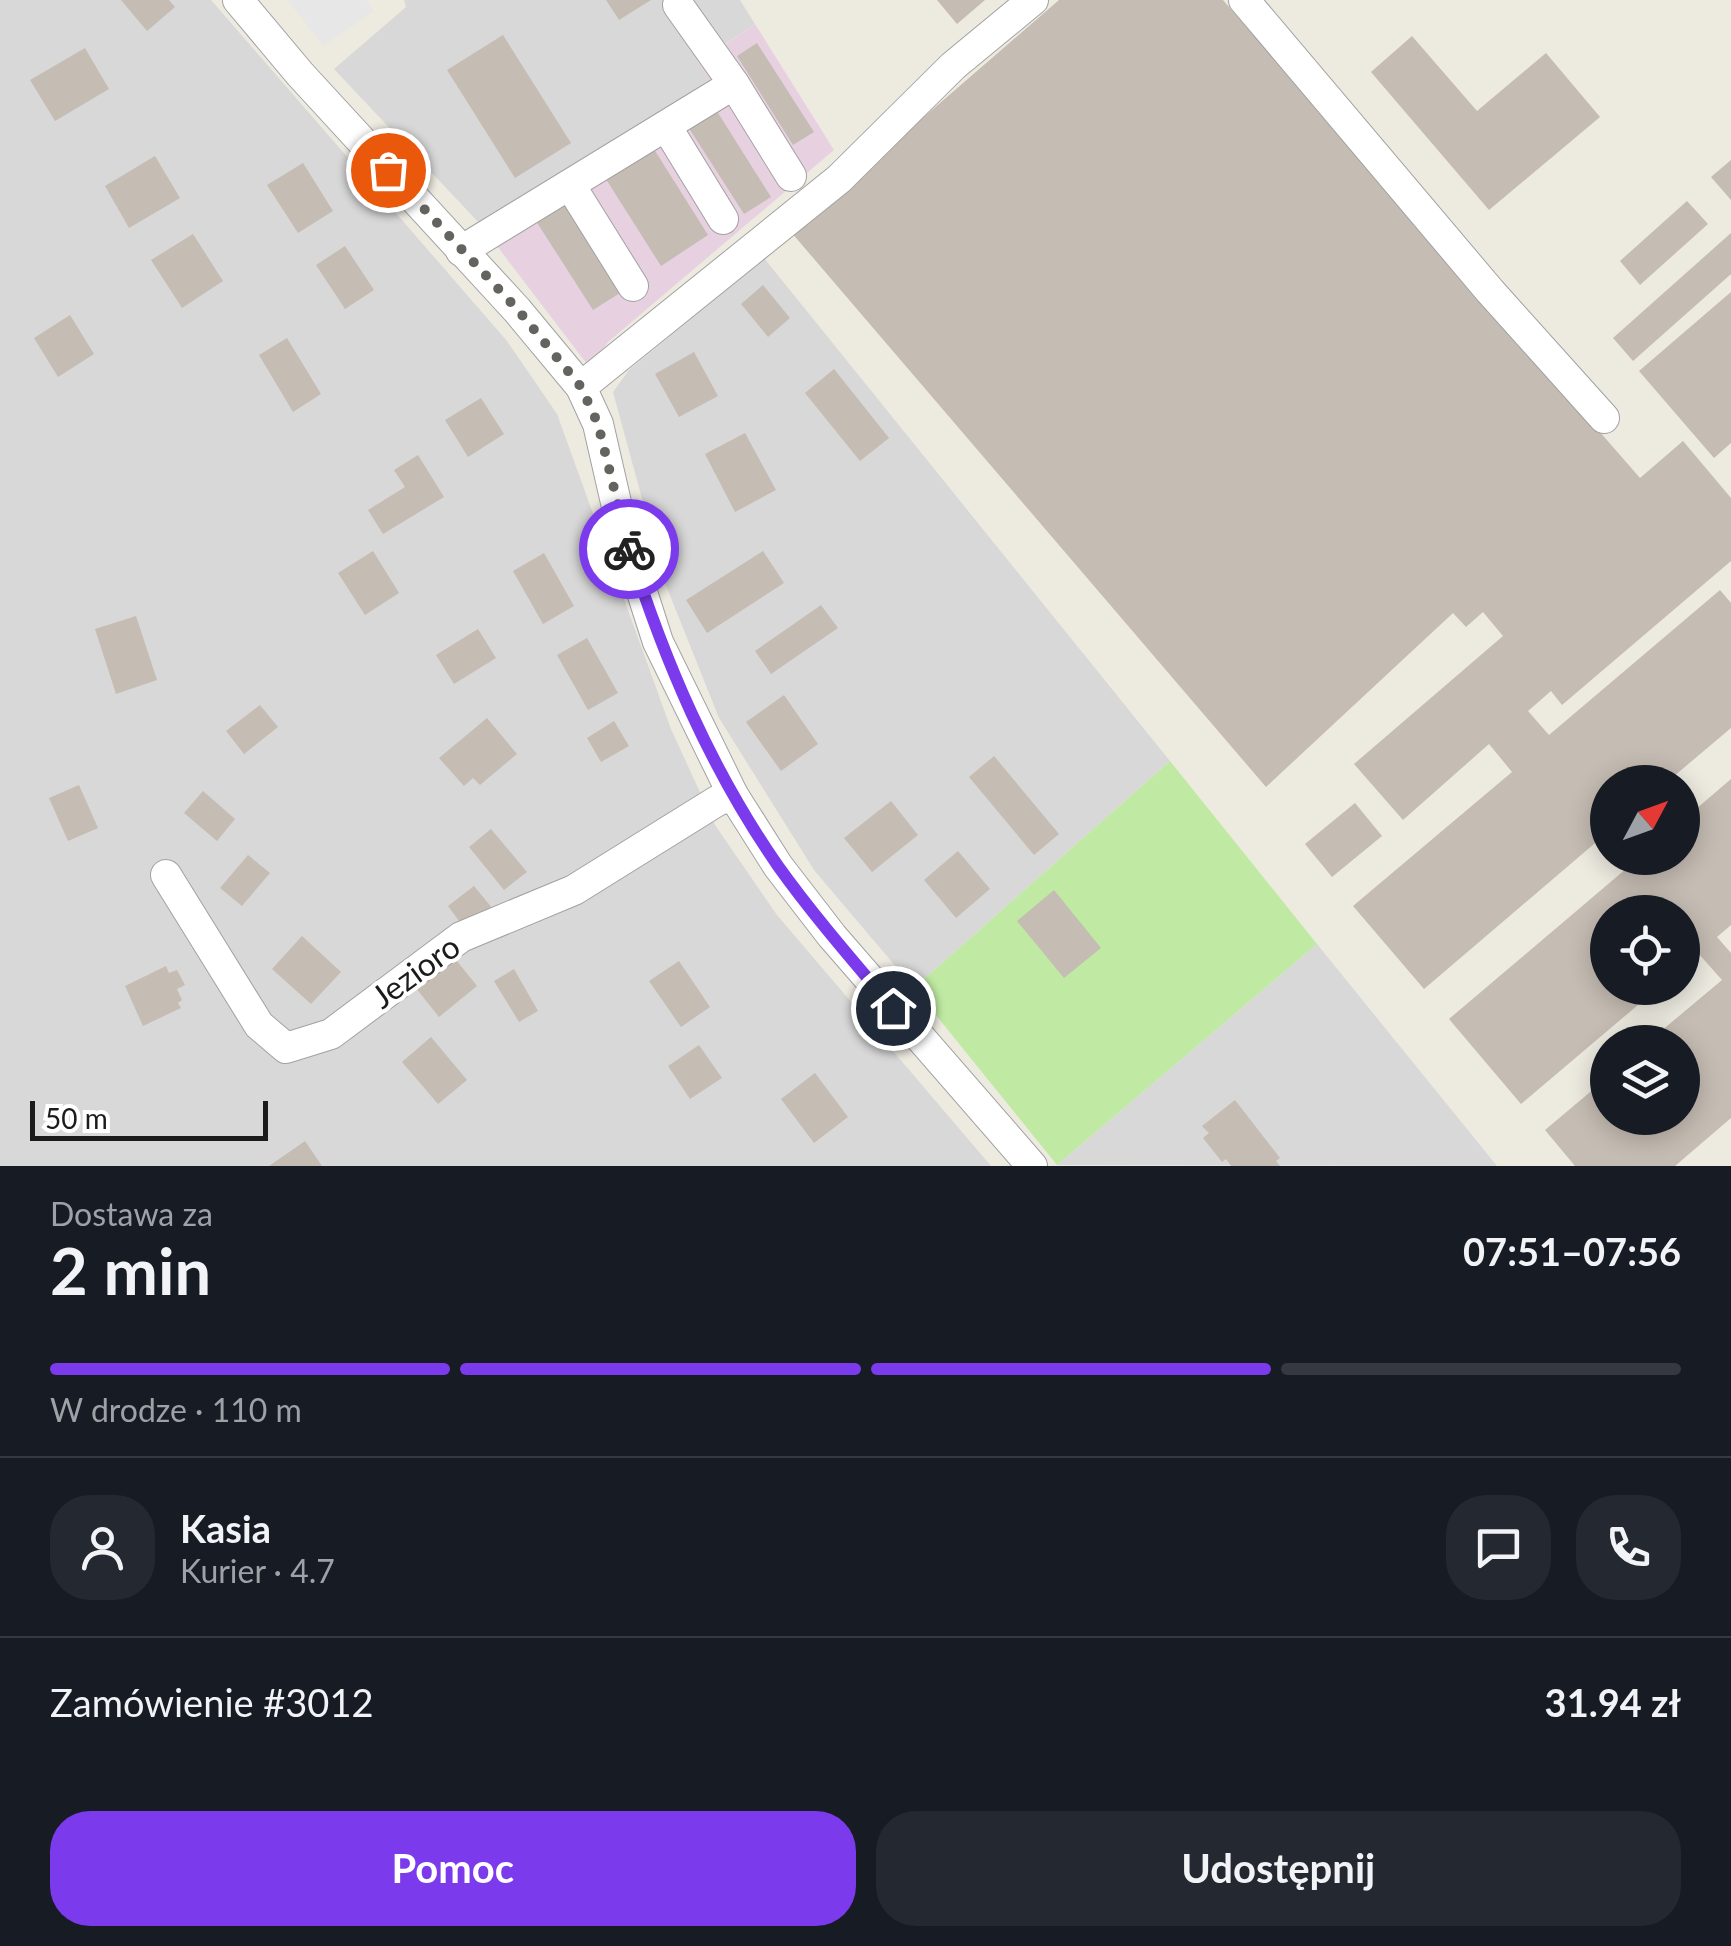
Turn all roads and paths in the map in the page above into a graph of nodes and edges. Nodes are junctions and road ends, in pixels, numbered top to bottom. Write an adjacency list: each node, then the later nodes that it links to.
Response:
1 (238, 0): 10 (street)
2 (1033, 0): 12 (street)
3 (1244, 0): 13 (street)
4 (678, 5): 5 (street)
5 (734, 84): 6 (street); 7 (street)
6 (666, 126): 8 (street); 9 (street)
7 (791, 176)
8 (570, 185): 10 (street); 11 (street)
9 (724, 219)
10 (461, 251): 12 (street)
11 (632, 286)
12 (581, 387): 14 (street)
13 (1604, 418)
14 (733, 794): 15 (street, Jezioro); 16 (street)
15 (166, 875)
16 (1032, 1166)

